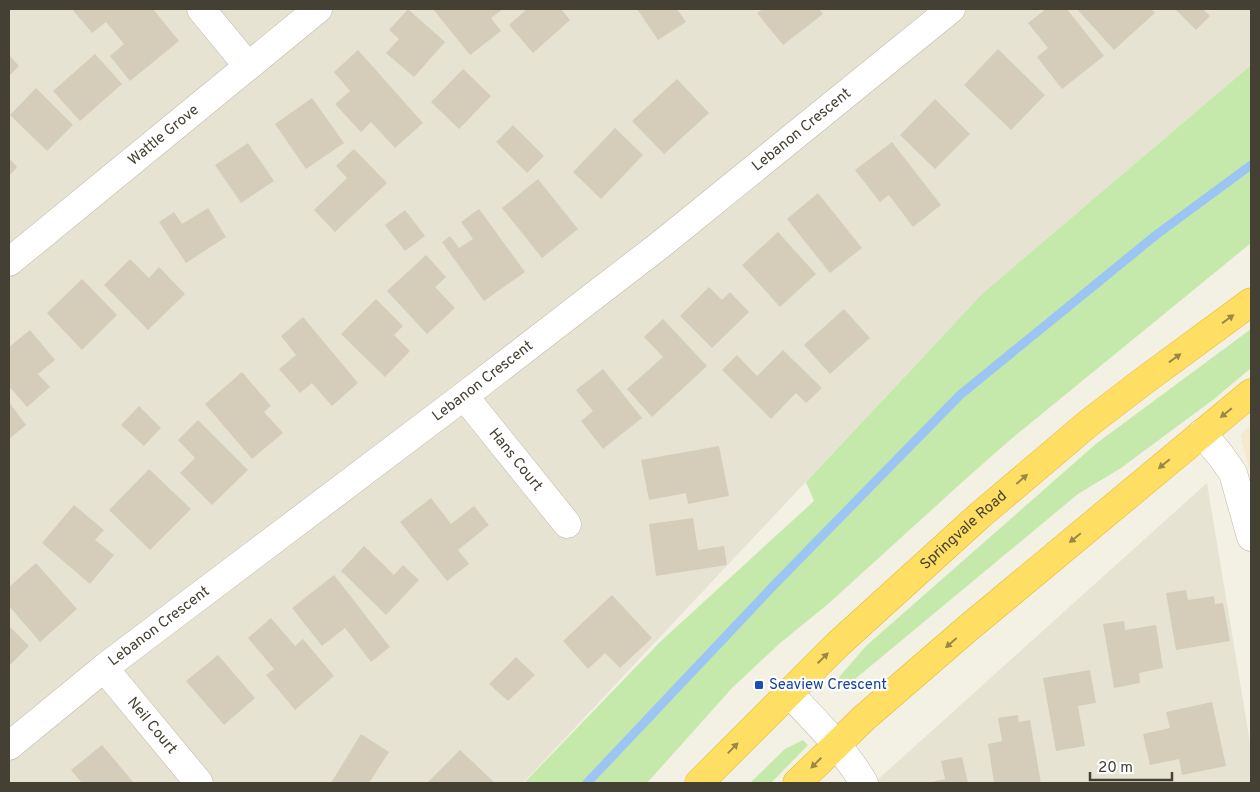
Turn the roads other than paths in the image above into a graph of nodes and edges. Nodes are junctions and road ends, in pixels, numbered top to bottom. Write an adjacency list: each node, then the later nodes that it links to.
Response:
1 (201, 9): 4 (street)
2 (318, 9): 4 (street, Wattle Grove)
3 (951, 9): 8 (street, Lebanon Crescent)
4 (248, 66): 5 (street, Wattle Grove)
5 (9, 262)
6 (1251, 302): 13 (highway, Springvale Road, one-way to 6)
7 (1251, 393): 9 (highway, one-way to 9)
8 (464, 396): 10 (street, Hans Court); 12 (street, Lebanon Crescent)
9 (1202, 433): 11 (street); 14 (highway, one-way to 14)
10 (567, 524)
11 (1251, 537)
12 (104, 668): 15 (street, Lebanon Crescent); 16 (street, Neil Court)
13 (788, 692): 14 (street); 17 (highway, Springvale Road, one-way to 13)
14 (836, 744): 18 (highway, one-way to 18); 19 (street)
15 (9, 746)
16 (199, 783)
17 (699, 783)
18 (797, 783)
19 (864, 783)

